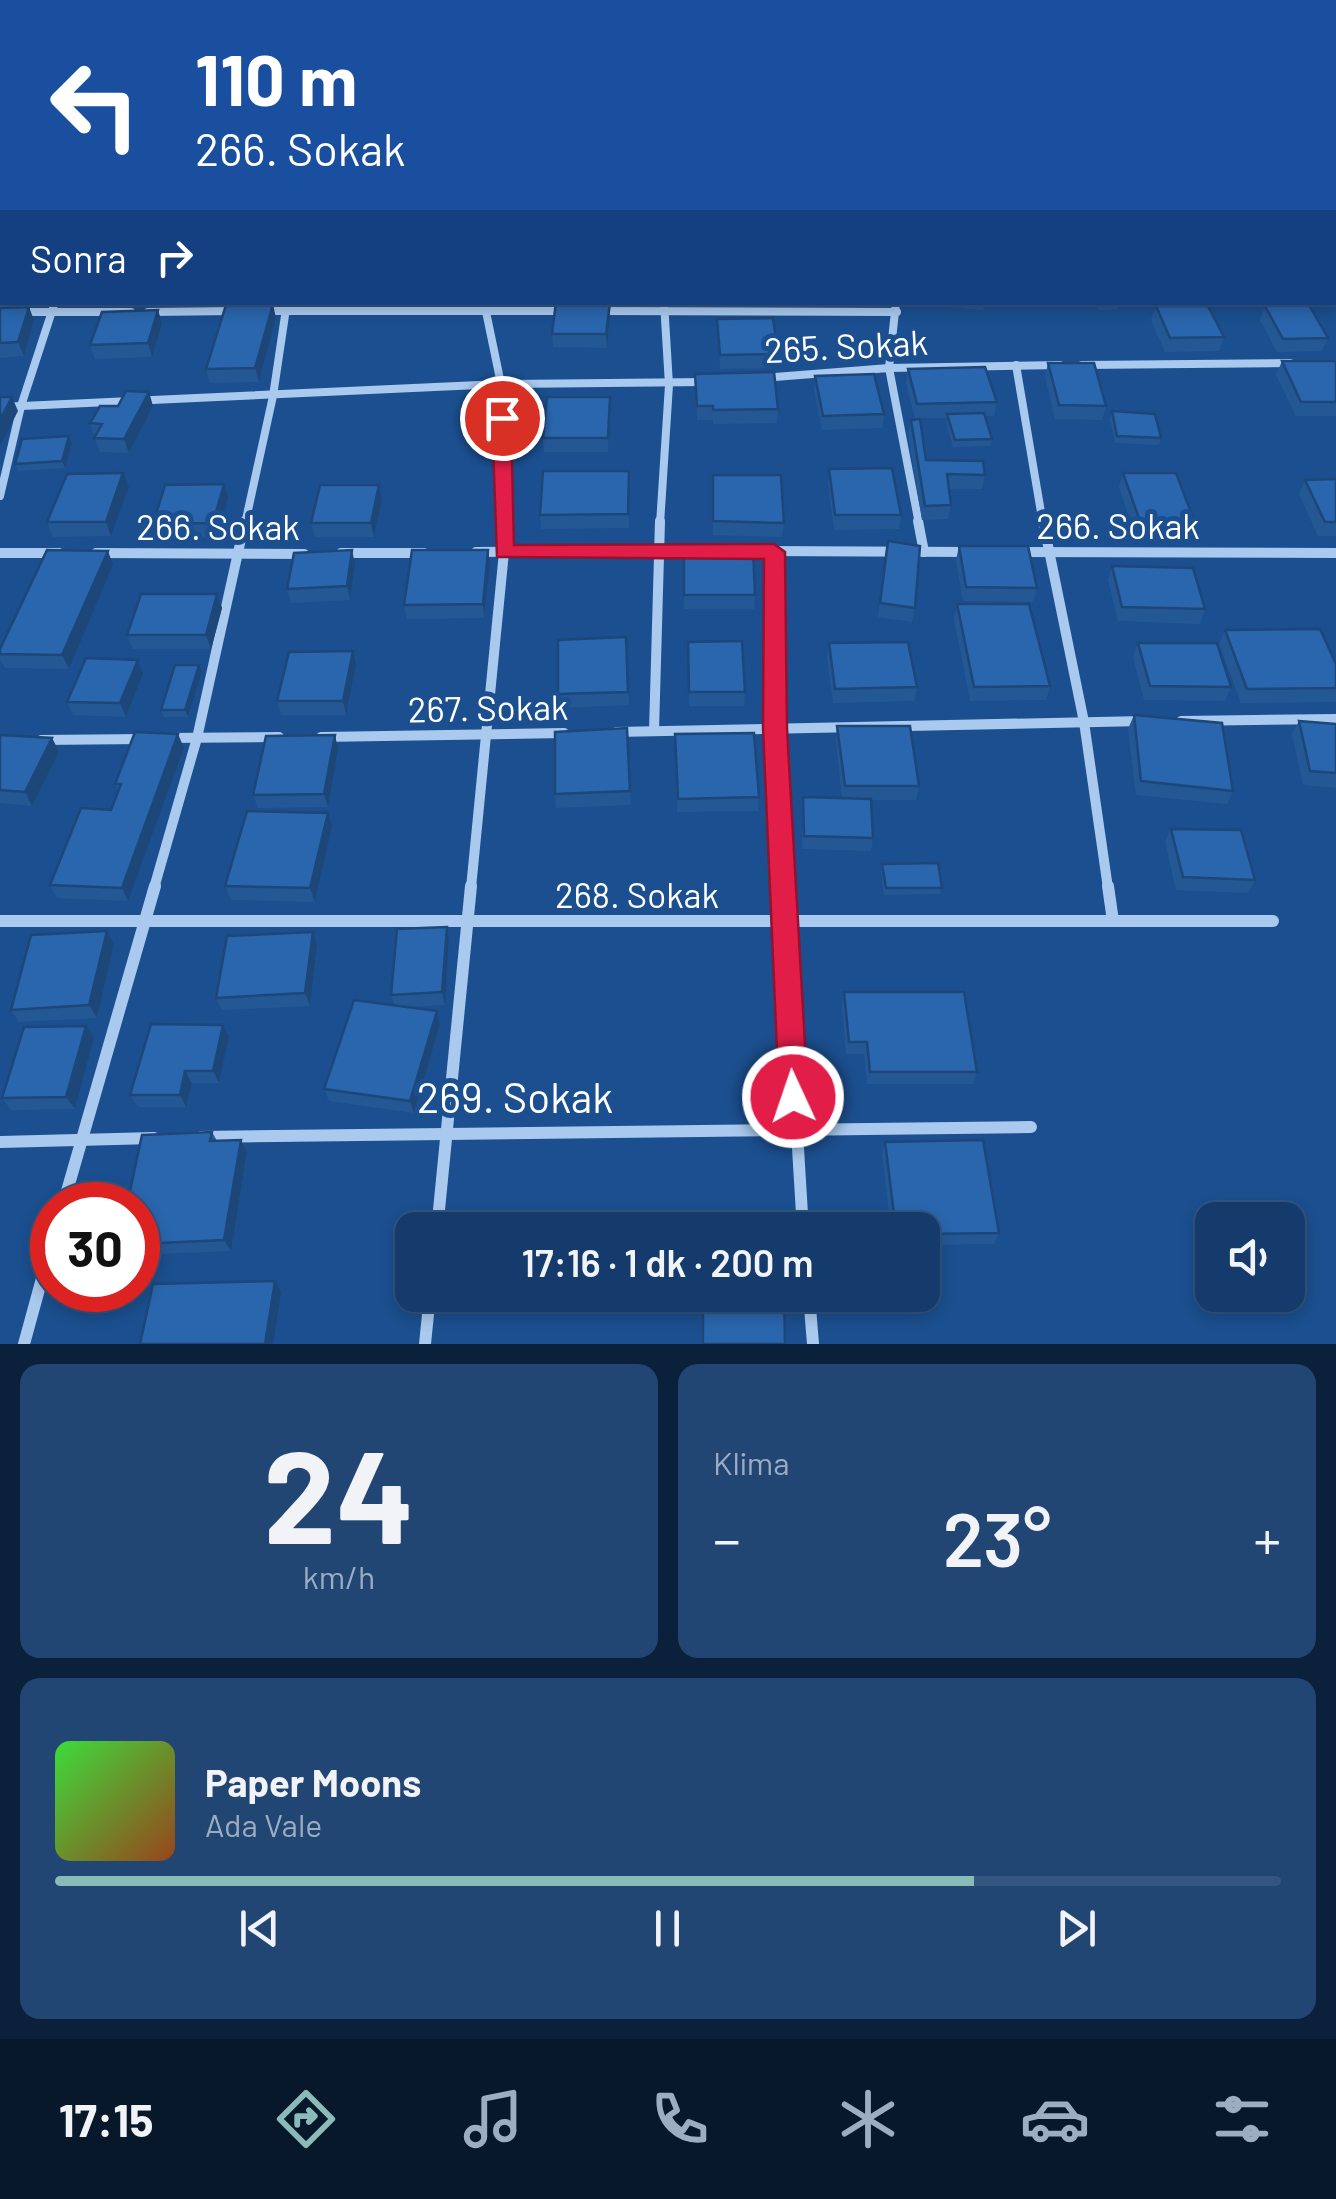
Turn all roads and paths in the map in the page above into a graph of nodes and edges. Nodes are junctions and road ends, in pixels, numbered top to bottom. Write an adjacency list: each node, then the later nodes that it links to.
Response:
1 (484, 306): 3 (street); 4 (street); 12 (street)
2 (53, 307): 3 (street); 6 (street); 16 (street)
3 (286, 307): 14 (street)
4 (664, 307): 5 (street); 13 (street)
5 (896, 307): 9 (street)
6 (0, 312)
7 (1298, 363): 8 (street, 265. Sokak)
8 (1016, 365): 9 (street, 265. Sokak); 28 (street)
9 (889, 368): 10 (street, 265. Sokak); 25 (street)
10 (742, 380)
11 (724, 381): 13 (street, 265. Sokak)
12 (501, 384): 13 (street, 265. Sokak); 14 (street, 265. Sokak); 20 (street)
13 (668, 385): 21 (street)
14 (274, 396): 16 (street, 265. Sokak); 32 (street)
15 (0, 406): 16 (street, 265. Sokak)
16 (21, 406): 17 (street)
17 (0, 496)
18 (446, 552): 30 (street, 266. Sokak)
19 (466, 552): 20 (street)
20 (504, 552): 21 (street); 40 (street)
21 (658, 552): 22 (street); 37 (street)
22 (716, 552)
23 (735, 552): 24 (street)
24 (774, 552): 25 (street); 36 (street)
25 (924, 552): 26 (street)
26 (977, 552)
27 (995, 552): 28 (street, 266. Sokak)
28 (1048, 552): 31 (street, 266. Sokak); 35 (street)
29 (0, 553): 32 (street, 266. Sokak)
30 (332, 553)
31 (1336, 553)
32 (236, 554): 33 (street, 266. Sokak); 43 (street)
33 (312, 554)
34 (1336, 719): 35 (street, 267. Sokak)
35 (1084, 722): 36 (street, 267. Sokak); 49 (street)
36 (775, 728): 37 (street, 267. Sokak); 48 (street)
37 (654, 730): 39 (street, 267. Sokak)
38 (580, 732): 40 (street, 267. Sokak)
39 (598, 732)
40 (486, 735): 42 (street, 267. Sokak); 47 (street)
41 (293, 737): 43 (street)
42 (312, 737)
43 (196, 738): 44 (street); 46 (street)
44 (20, 740)
45 (0, 921): 46 (street, 268. Sokak)
46 (144, 921): 47 (street, 268. Sokak); 54 (street)
47 (468, 921): 48 (street, 268. Sokak); 52 (street)
48 (783, 921): 49 (street, 268. Sokak); 53 (street)
49 (1113, 921): 50 (street, 268. Sokak)
50 (1274, 921)
51 (1030, 1127): 53 (street, 269. Sokak)
52 (447, 1130): 53 (street, 269. Sokak); 54 (street, 269. Sokak); 57 (street)
53 (795, 1132): 58 (street)
54 (81, 1140): 55 (street, 269. Sokak); 56 (street)
55 (0, 1142)
56 (69, 1182)
57 (439, 1212)
58 (802, 1212)
59 (33, 1312): 62 (street)
60 (429, 1312): 63 (street)
61 (809, 1312): 64 (street)
62 (24, 1344)
63 (426, 1344)
64 (812, 1344)

